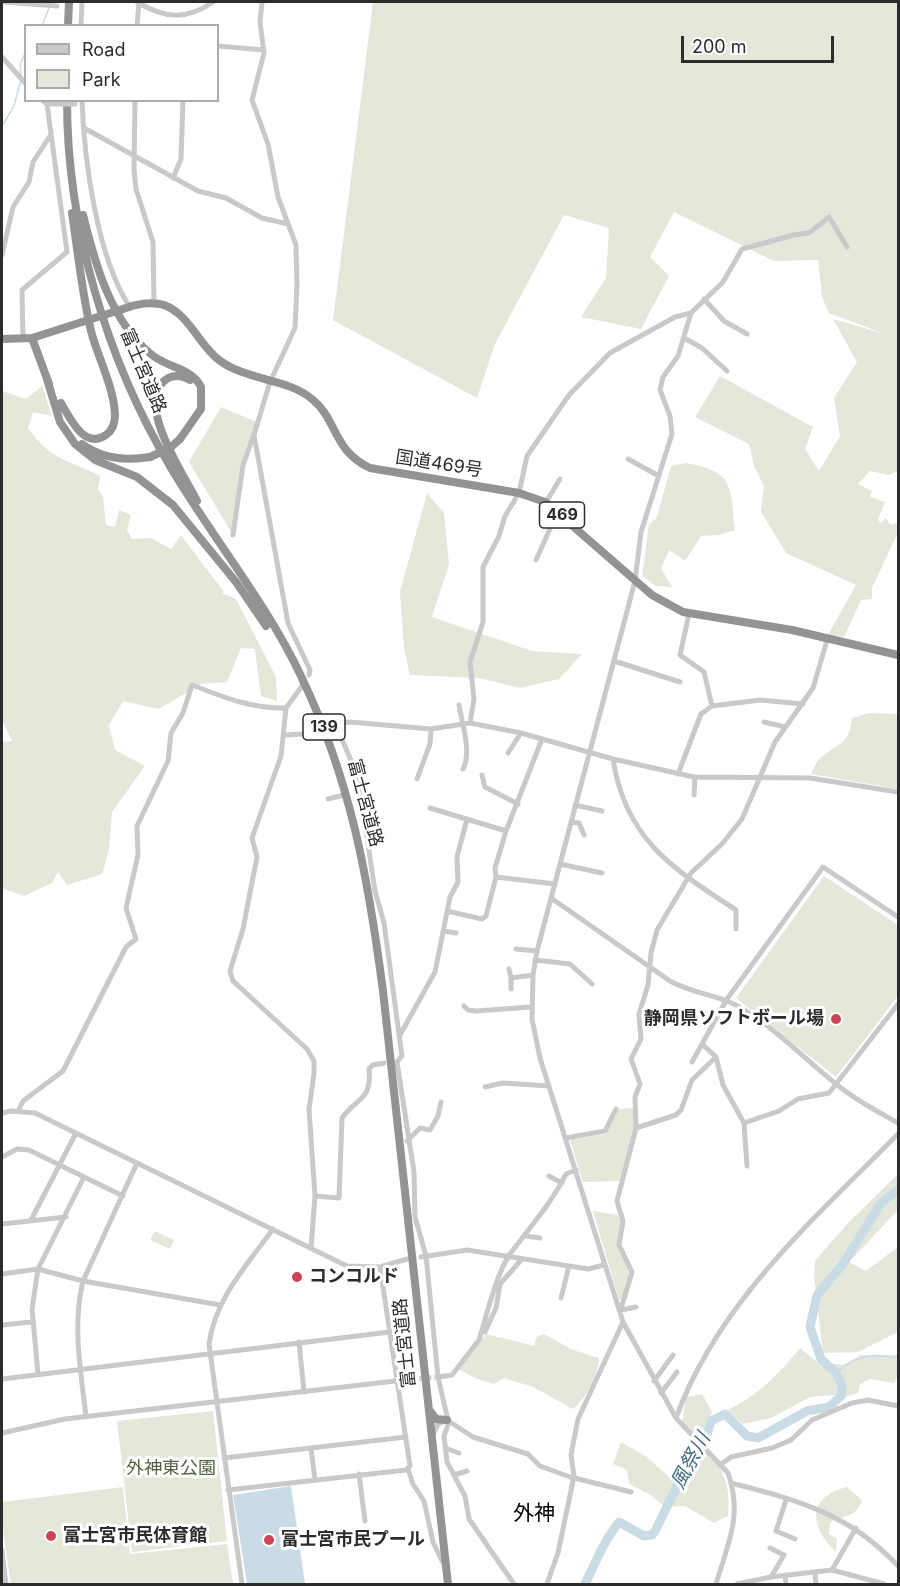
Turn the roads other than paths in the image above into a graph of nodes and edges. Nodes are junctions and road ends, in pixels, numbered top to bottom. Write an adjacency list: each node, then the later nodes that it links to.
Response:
1 (4, 2): 8 (street)
2 (69, 2): 11 (highway)
3 (82, 2): 12 (street)
4 (138, 2): 9 (street); 13 (street)
5 (152, 2): 9 (street)
6 (213, 2): 10 (street)
7 (262, 2): 16 (street)
8 (51, 5)
9 (148, 8): 10 (street)
10 (182, 17): 14 (street)
11 (68, 24)
12 (81, 24)
13 (137, 24)
14 (181, 24)
15 (219, 45): 16 (street)
16 (264, 50): 28 (street)
17 (2, 57): 18 (street)
18 (24, 82)
19 (44, 102): 20 (street, bridge); 24 (street)
20 (76, 102): 23 (street); 25 (highway, 富士宮道路 / 139)
21 (135, 102): 26 (street)
22 (183, 102): 27 (street)
23 (84, 128): 26 (street); 33 (street)
24 (50, 136): 30 (street); 36 (street)
25 (70, 156): 42 (highway); 44 (highway); 54 (highway, 富士宮道路 / 139)
26 (134, 157): 27 (street); 32 (street)
27 (173, 178): 28 (street)
28 (288, 224): 41 (street)
29 (847, 247): 31 (street)
30 (2, 255)
31 (704, 299): 34 (street); 35 (street)
32 (154, 303): 33 (highway); 41 (highway, 国道469号 / 469)
33 (126, 308): 36 (highway, bridge)
34 (691, 313): 37 (street); 49 (street)
35 (747, 334)
36 (30, 338): 38 (highway); 40 (highway); 42 (highway)
37 (684, 338): 39 (street); 47 (street)
38 (2, 339)
39 (727, 371)
40 (47, 380): 45 (highway); 62 (highway)
41 (270, 382): 43 (street); 49 (highway, 国道469号 / 469)
42 (61, 403): 45 (highway)
43 (254, 435): 55 (street); 63 (street)
44 (180, 438): 45 (highway, bridge); 54 (highway)
45 (149, 455)
46 (628, 459): 47 (street)
47 (659, 476): 57 (street)
48 (560, 479): 50 (street)
49 (519, 493): 50 (highway, 国道469号 / 469); 71 (street)
50 (546, 502): 51 (highway, 国道469号 / 469)
51 (558, 511): 53 (highway, 国道469号 / 469); 56 (street)
52 (582, 512): 53 (street)
53 (572, 524): 57 (highway, 国道469号 / 469)
54 (214, 532): 62 (highway, 富士宮道路 / 139)
55 (232, 535)
56 (536, 560)
57 (634, 581): 58 (highway, 国道469号 / 469); 61 (street)
58 (689, 614): 59 (highway, 国道469号 / 469); 68 (street)
59 (828, 637): 60 (highway, 国道469号 / 469); 66 (street)
60 (898, 655)
61 (614, 661): 64 (street); 79 (street)
62 (300, 673): 192 (highway, 富士宮道路 / 139)
63 (309, 675)
64 (680, 682)
65 (302, 686): 69 (street)
66 (803, 704): 68 (street); 73 (street)
67 (459, 705): 72 (street)
68 (712, 706): 83 (street)
69 (286, 708): 77 (street); 134 (street)
70 (764, 722): 73 (street)
71 (470, 723): 72 (street); 76 (street)
72 (462, 724): 75 (street); 82 (street)
73 (785, 727): 85 (street)
74 (316, 728): 77 (street)
75 (431, 729): 87 (street); 124 (street)
76 (520, 733): 78 (street); 80 (street)
77 (285, 735): 152 (street)
78 (542, 739): 79 (street); 92 (street)
79 (589, 752): 81 (street); 93 (street)
80 (508, 753)
81 (613, 759): 83 (street); 103 (street)
82 (462, 769)
83 (678, 774): 86 (street)
84 (482, 775): 92 (street)
85 (760, 776): 86 (street); 88 (street); 103 (street)
86 (694, 777): 90 (street)
87 (417, 779)
88 (898, 792)
89 (344, 795): 91 (street)
90 (694, 795)
91 (328, 799)
92 (518, 804): 98 (street)
93 (575, 806): 95 (street); 97 (street)
94 (430, 808): 96 (street)
95 (602, 811)
96 (467, 819): 98 (street); 106 (street)
97 (571, 822): 99 (street); 100 (street)
98 (506, 831): 102 (street)
99 (584, 835)
100 (560, 864): 101 (street); 104 (street)
101 (602, 873)
102 (496, 876): 104 (street); 106 (street)
103 (688, 879): 108 (street); 114 (street)
104 (555, 884): 105 (street)
105 (551, 898): 112 (street); 114 (street)
106 (447, 911): 109 (street)
107 (898, 917): 120 (street)
108 (736, 929)
109 (443, 931): 110 (street); 124 (street)
110 (456, 933)
111 (516, 949): 112 (street)
112 (537, 951): 113 (street)
113 (535, 960): 116 (street); 118 (street)
114 (649, 968): 120 (street); 138 (street)
115 (509, 969): 117 (street)
116 (533, 975): 117 (street); 123 (street)
117 (511, 978): 119 (street)
118 (592, 984)
119 (511, 989)
120 (727, 999): 125 (street); 129 (street)
121 (898, 1004): 129 (street)
122 (464, 1006): 123 (street)
123 (531, 1007): 130 (street)
124 (399, 1035): 142 (street)
125 (702, 1044): 126 (street); 127 (street)
126 (716, 1057): 137 (street); 138 (street)
127 (692, 1062)
128 (384, 1063): 152 (street)
129 (837, 1085): 136 (street); 137 (street)
130 (549, 1086): 131 (street); 141 (street)
131 (485, 1087)
132 (441, 1102): 142 (street)
133 (616, 1109): 141 (street)
134 (18, 1111): 135 (street); 139 (street)
135 (2, 1113)
136 (898, 1123)
137 (744, 1124): 146 (street)
138 (636, 1128): 173 (street)
139 (76, 1133): 144 (street); 145 (street)
140 (898, 1134): 195 (street)
141 (566, 1138): 147 (street)
142 (407, 1141): 161 (street)
143 (2, 1157): 145 (street)
144 (137, 1163): 151 (street); 156 (street)
145 (59, 1165): 149 (street); 154 (street)
146 (747, 1166)
147 (576, 1170): 150 (street); 164 (street)
148 (549, 1176): 150 (street)
149 (84, 1177): 151 (street); 153 (street)
150 (562, 1183): 157 (street)
151 (123, 1196): 169 (street)
152 (315, 1196): 159 (street)
153 (66, 1217): 154 (street); 167 (street)
154 (31, 1220): 155 (street)
155 (2, 1224)
156 (273, 1229): 159 (street); 171 (street)
157 (526, 1236): 158 (street); 160 (street)
158 (540, 1238)
159 (311, 1248): 165 (street)
160 (509, 1255): 161 (street); 163 (street); 178 (street)
161 (423, 1256): 185 (street)
162 (407, 1259): 165 (street)
163 (522, 1259): 166 (street); 178 (street)
164 (604, 1265): 166 (street); 173 (street)
165 (380, 1266): 177 (street)
166 (569, 1266): 170 (street)
167 (38, 1269): 168 (street); 169 (street); 174 (street)
168 (2, 1274)
169 (83, 1281): 171 (street); 182 (street)
170 (561, 1298)
171 (220, 1305): 180 (street)
172 (636, 1307): 173 (street)
173 (621, 1311): 175 (street)
174 (32, 1322): 176 (street); 184 (street)
175 (623, 1322): 188 (street); 209 (street)
176 (2, 1325)
177 (390, 1332): 179 (street); 187 (street)
178 (478, 1340): 185 (street)
179 (299, 1342): 180 (street); 189 (street)
180 (209, 1353): 182 (street); 191 (street)
181 (673, 1354): 188 (street)
182 (81, 1369): 184 (street); 194 (street)
183 (677, 1372): 190 (street)
184 (38, 1374): 186 (street)
185 (438, 1377): 196 (street)
186 (2, 1378)
187 (400, 1380): 189 (street); 198 (street)
188 (654, 1381): 190 (street)
189 (304, 1392): 191 (street)
190 (662, 1393): 195 (street)
191 (216, 1403): 194 (street); 202 (street)
192 (428, 1405): 196 (highway); 203 (highway, 富士宮道路 / 139)
193 (898, 1406): 204 (street)
194 (86, 1417): 197 (street)
195 (676, 1418): 204 (street)
196 (447, 1420): 200 (street); 203 (street); 209 (street)
197 (2, 1434)
198 (406, 1437): 199 (street); 205 (street)
199 (311, 1448): 202 (street); 210 (street)
200 (445, 1448): 201 (street); 208 (street)
201 (459, 1453)
202 (224, 1458): 212 (street)
203 (433, 1464): 221 (highway, 139)
204 (720, 1465): 211 (street)
205 (408, 1469): 207 (street); 221 (street)
206 (467, 1471): 208 (street)
207 (358, 1474): 210 (street); 215 (street)
208 (454, 1475): 229 (street)
209 (574, 1476): 213 (street); 230 (street)
210 (315, 1480): 212 (street)
211 (731, 1483): 214 (street); 231 (street)
212 (228, 1490): 227 (street)
213 (631, 1492)
214 (786, 1500): 216 (street); 217 (street)
215 (365, 1521)
216 (856, 1528): 220 (street); 222 (street)
217 (795, 1539)
218 (770, 1548): 225 (street)
219 (2, 1550): 226 (street)
220 (898, 1566)
221 (445, 1567): 228 (highway, 139)
222 (832, 1570): 223 (street); 235 (street)
223 (814, 1572): 224 (street); 234 (street)
224 (785, 1575): 225 (street); 233 (street)
225 (771, 1577): 232 (street)
226 (6, 1584)
227 (242, 1584)
228 (448, 1584)
229 (514, 1584)
230 (547, 1584)
231 (716, 1584)
232 (737, 1584)
233 (786, 1584)
234 (816, 1584)
235 (881, 1584)

